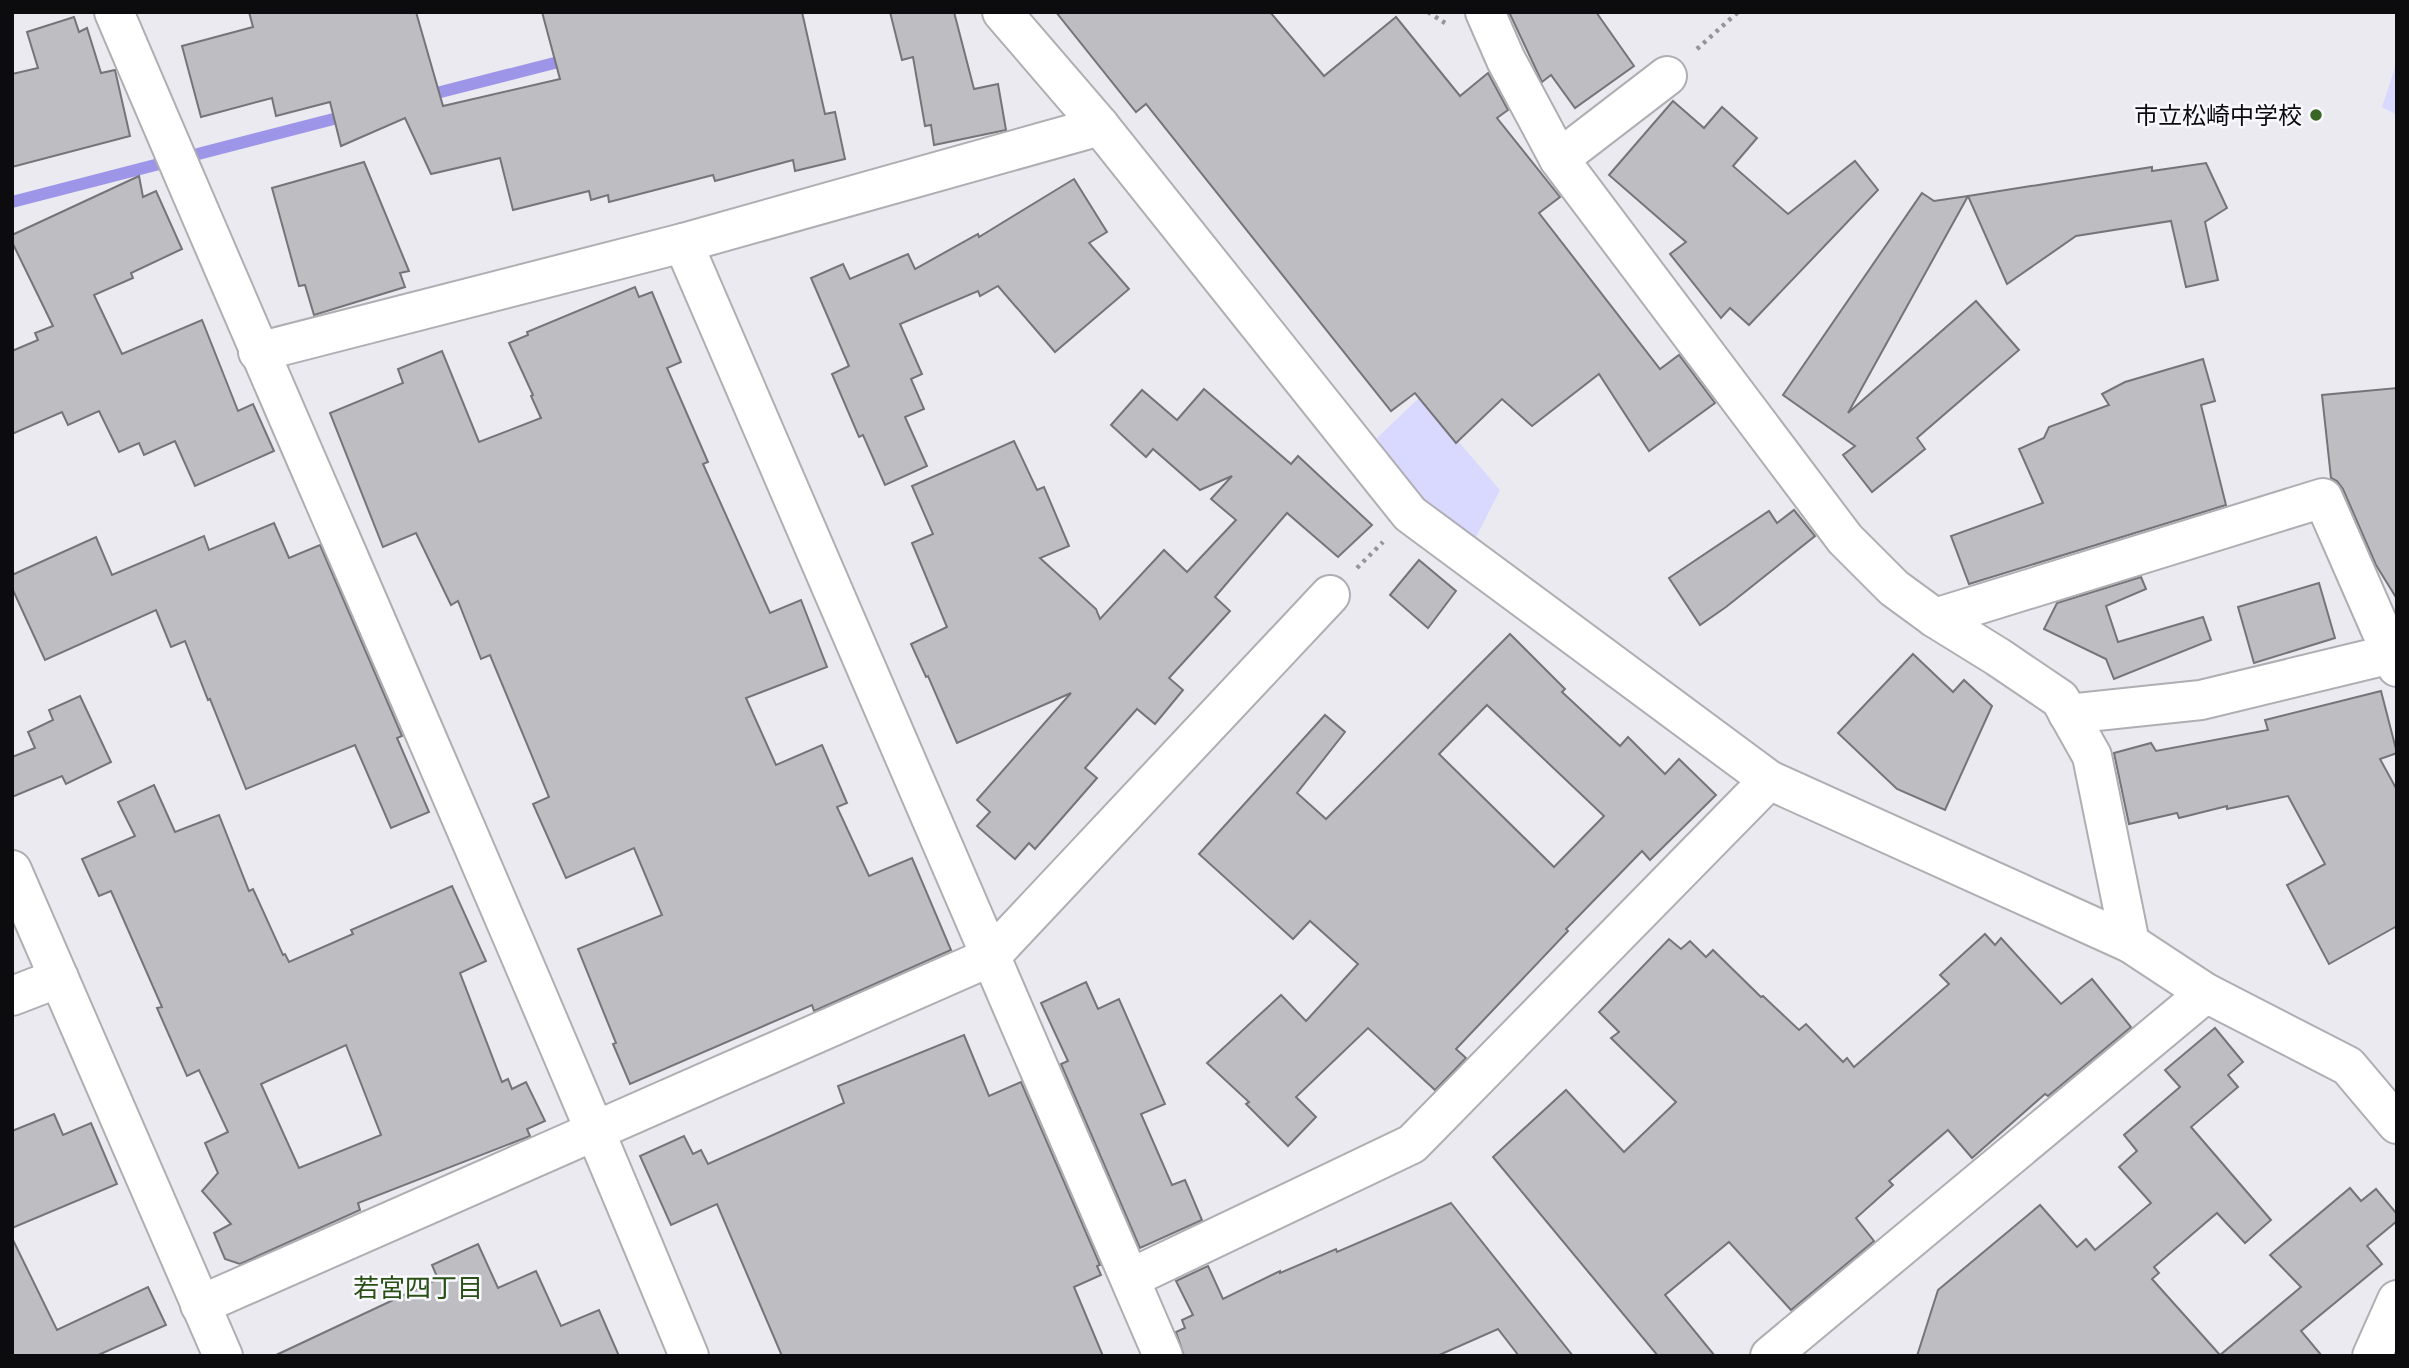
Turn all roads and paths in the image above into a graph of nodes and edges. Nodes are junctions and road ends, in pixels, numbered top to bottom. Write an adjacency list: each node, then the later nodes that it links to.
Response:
1 (114, 12): 9 (street)
2 (1002, 12): 6 (street)
3 (1485, 12): 7 (street)
4 (1738, 12): 5 (path)
5 (1667, 76): 7 (street)
6 (1100, 126): 8 (street); 10 (street)
7 (1559, 159): 12 (street)
8 (683, 243): 9 (street); 18 (street)
9 (258, 352): 23 (street)
10 (1410, 514): 11 (path); 15 (street)
11 (1330, 595): 18 (street)
12 (1936, 618): 13 (street); 14 (street)
13 (2394, 660): 14 (street)
14 (2068, 714): 17 (street)
15 (1769, 780): 17 (street); 24 (street)
16 (12, 870): 19 (street)
17 (2130, 943): 20 (street)
18 (990, 957): 23 (street); 24 (street)
19 (59, 978): 21 (street); 26 (street)
20 (2206, 993): 22 (street); 30 (street)
21 (12, 996)
22 (2397, 1124)
23 (597, 1132): 26 (street); 28 (street)
24 (1131, 1278): 29 (street)
25 (2397, 1300): 31 (street)
26 (200, 1305): 27 (street)
27 (223, 1356)
28 (690, 1356)
29 (1163, 1356)
30 (1770, 1356)
31 (2372, 1356)

